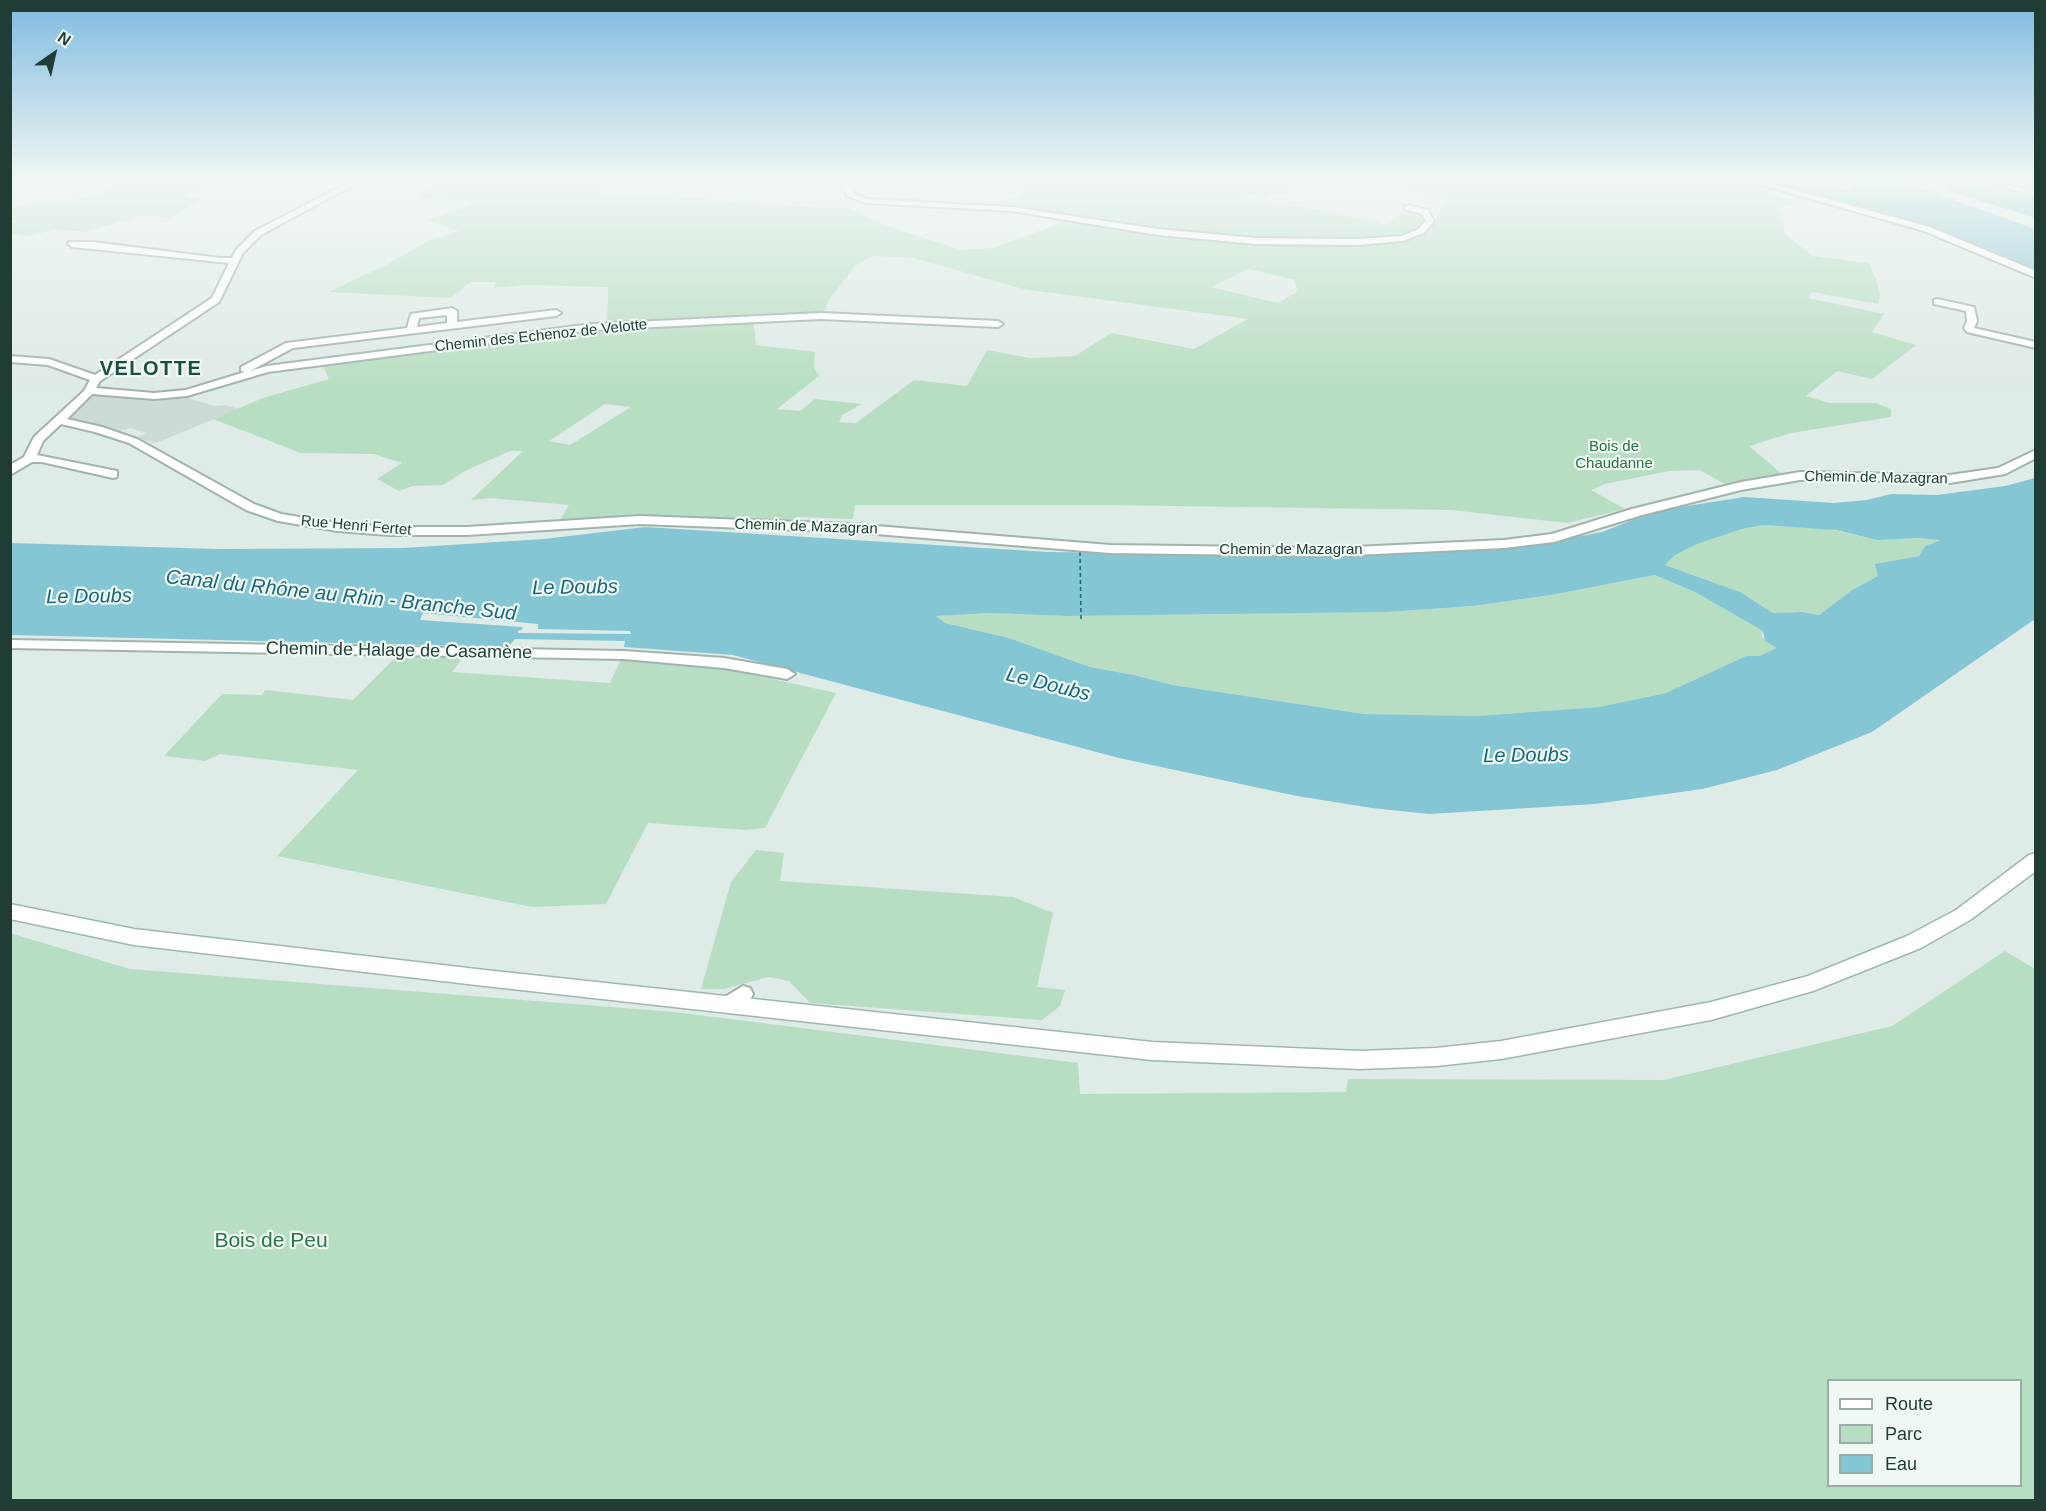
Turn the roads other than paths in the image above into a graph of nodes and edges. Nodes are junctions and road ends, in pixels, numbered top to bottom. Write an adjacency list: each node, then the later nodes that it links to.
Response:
1 (113, 248): 4 (street)
2 (243, 248): 4 (street)
3 (1972, 248): 5 (street)
4 (236, 260): 11 (street)
5 (2036, 274)
6 (1937, 302): 9 (street)
7 (556, 313): 12 (street)
8 (998, 324): 12 (street, Chemin des Echenoz de Velotte)
9 (2036, 345)
10 (10, 359): 11 (street)
11 (96, 379): 13 (street)
12 (232, 379): 13 (street, Chemin des Echenoz de Velotte)
13 (90, 391): 14 (street)
14 (57, 420): 16 (street); 19 (street, Rue Henri Fertet)
15 (2036, 453): 19 (street, Chemin de Mazagran)
16 (29, 459): 17 (street); 18 (street)
17 (10, 471)
18 (113, 474)
19 (534, 527)
20 (10, 644): 21 (street, Chemin de Halage de Casamène)
21 (787, 674)
22 (2036, 860): 23 (main road)
23 (10, 911)

